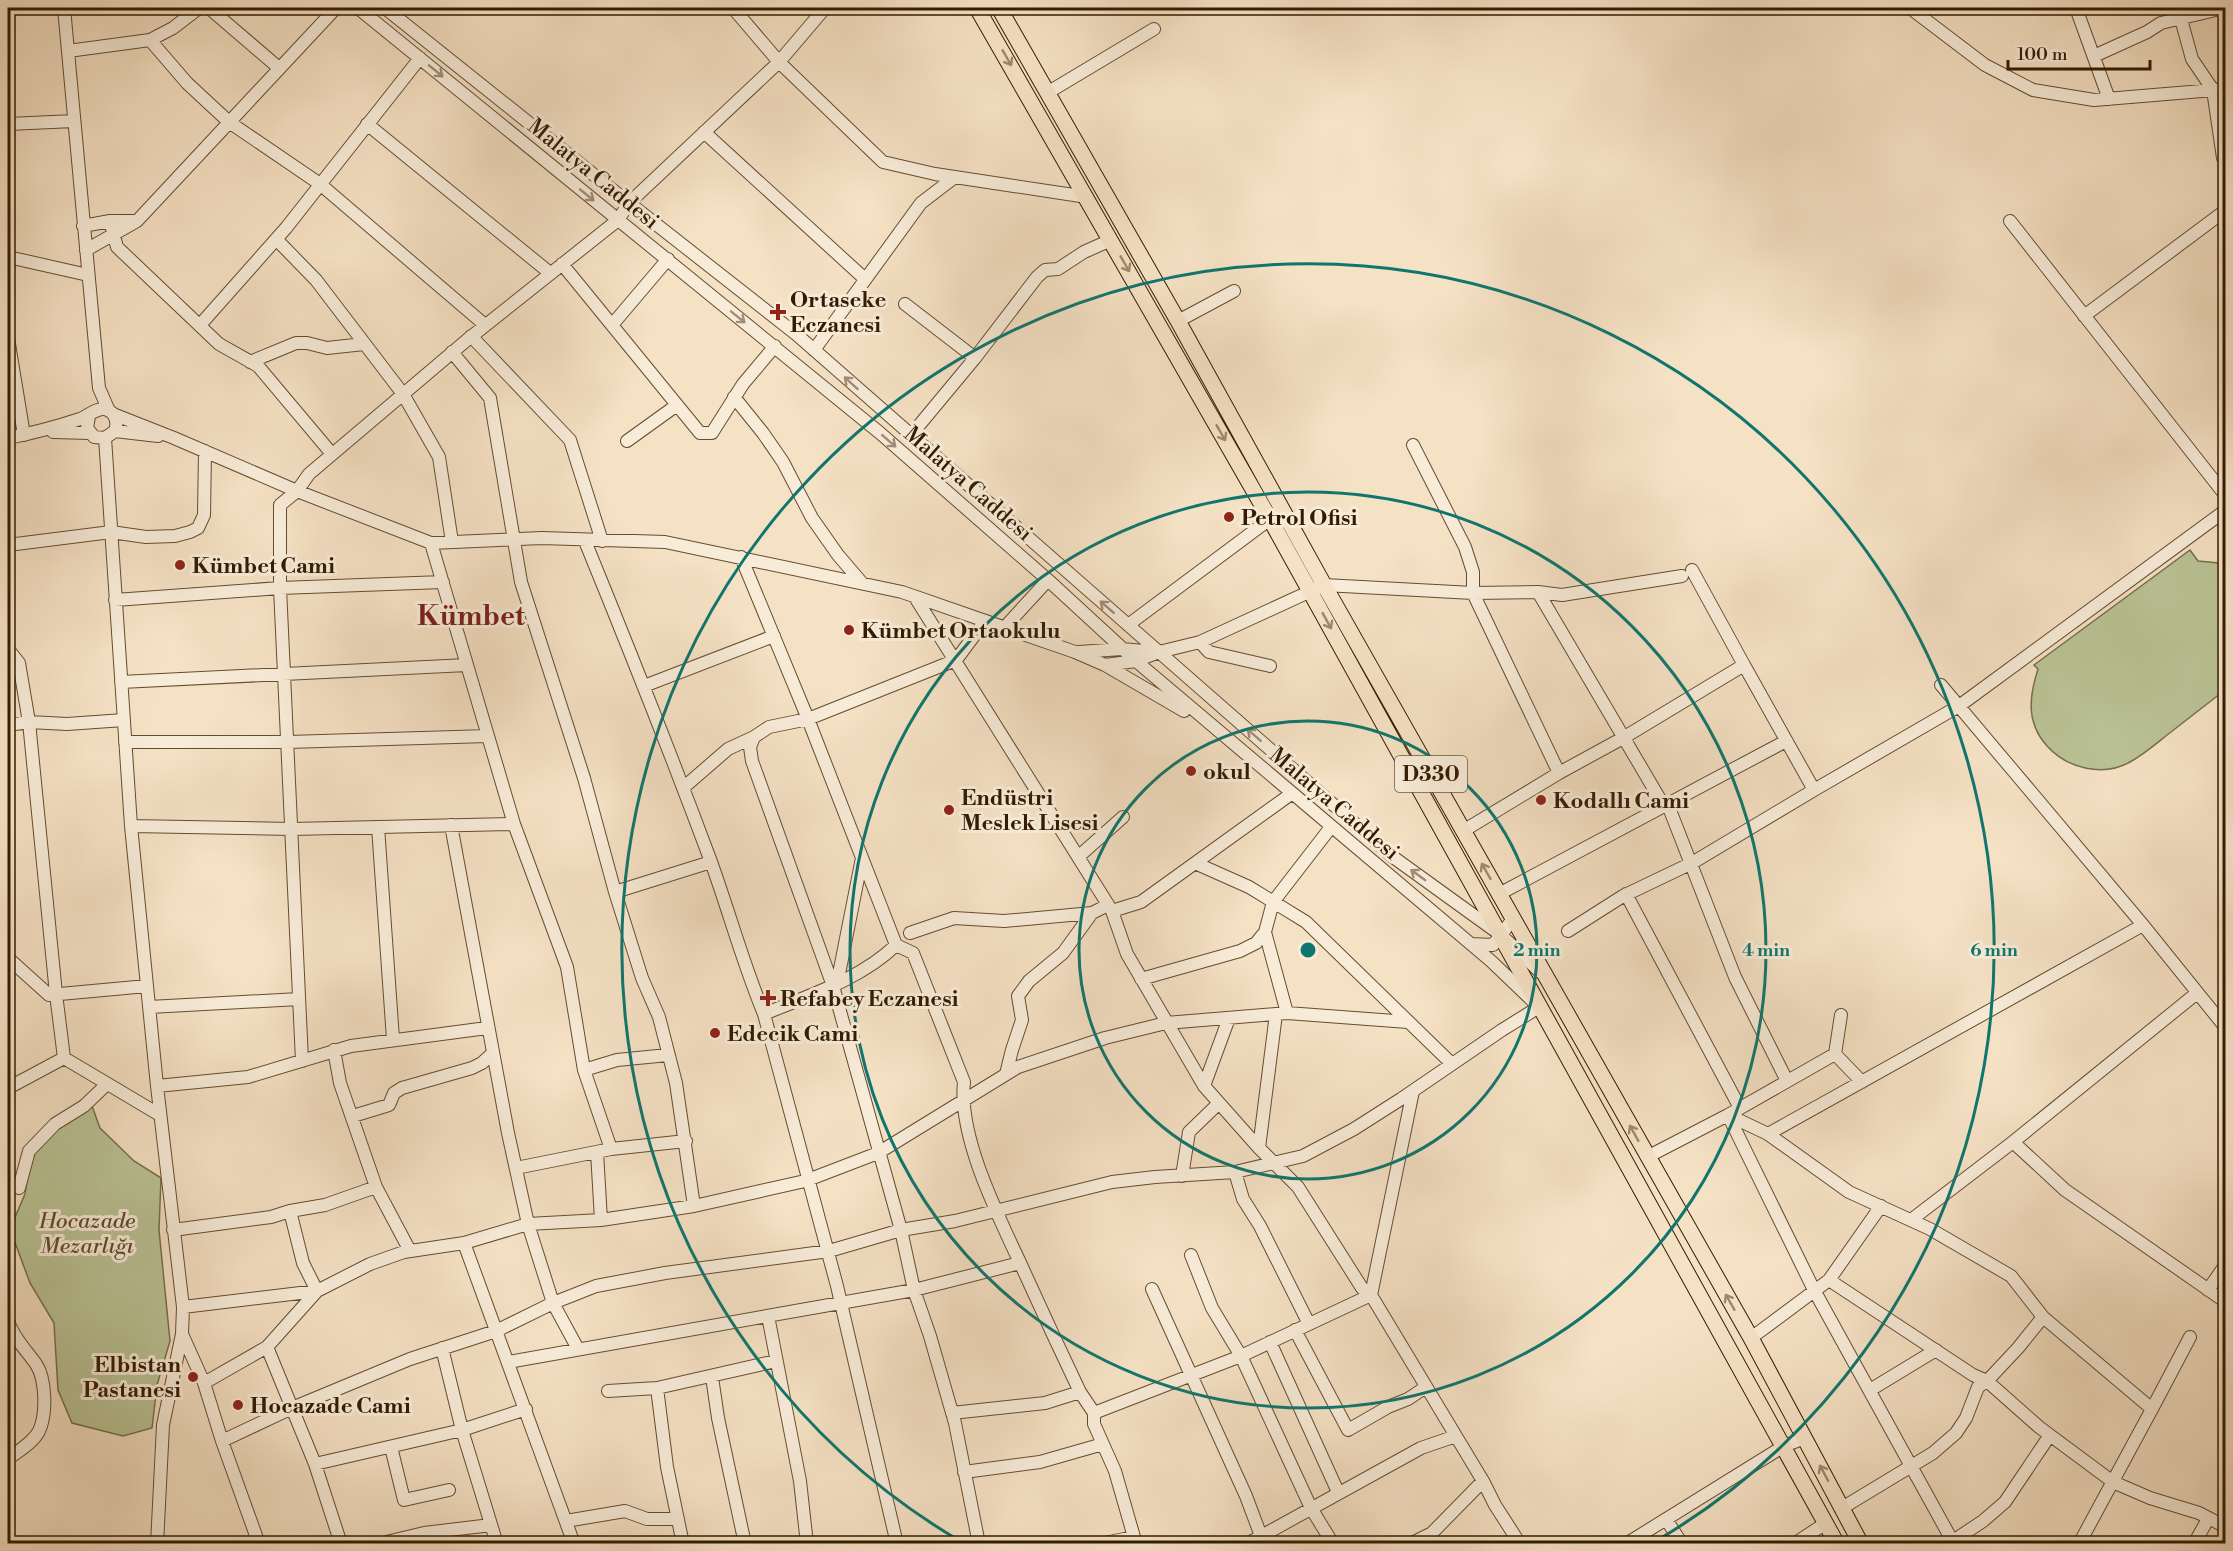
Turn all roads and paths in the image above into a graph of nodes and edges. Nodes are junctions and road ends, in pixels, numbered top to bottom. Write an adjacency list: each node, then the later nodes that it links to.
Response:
1 (64, 8): 17 (street)
2 (199, 8): 16 (street)
3 (209, 8): 21 (street)
4 (336, 8): 21 (street)
5 (358, 8): 19 (street, Malatya Caddesi)
6 (385, 8): 34 (street)
7 (733, 8): 20 (street)
8 (825, 8): 20 (street)
9 (977, 8): 33 (main road, D330, one-way to 33)
10 (999, 8): 23 (main road, D330)
11 (1910, 8): 24 (street)
12 (2076, 8): 18 (street)
13 (2224, 8): 14 (street)
14 (2179, 13): 18 (street); 22 (street)
15 (1154, 29): 23 (street)
16 (150, 40): 17 (street); 26 (street)
17 (68, 51): 25 (street)
18 (2094, 56): 24 (street)
19 (420, 58): 28 (street); 37 (street, Malatya Caddesi, one-way to 37)
20 (779, 62): 29 (street); 31 (street)
21 (279, 68): 26 (street)
22 (2219, 90): 24 (street); 30 (street)
23 (1047, 93): 54 (main road, D330)
24 (2109, 99)
25 (74, 121): 27 (street); 40 (street)
26 (228, 122): 32 (street); 36 (street)
27 (8, 124)
28 (367, 124): 32 (street); 48 (street)
29 (704, 132): 34 (street); 50 (street)
30 (2226, 161)
31 (955, 177): 33 (street); 50 (street)
32 (320, 184): 42 (street); 56 (street)
33 (1087, 197): 43 (main road, D330)
34 (629, 203): 37 (street); 62 (street)
35 (2226, 210): 53 (street)
36 (137, 220): 38 (street); 41 (street)
37 (618, 220): 46 (street, Malatya Caddesi); 47 (street)
38 (110, 221): 40 (street); 41 (street)
39 (2010, 221): 53 (street)
40 (83, 226): 44 (street)
41 (114, 235): 44 (street); 55 (street)
42 (276, 239): 55 (street); 60 (street)
43 (1111, 240): 64 (street); 85 (main road, D330, one-way to 85)
44 (86, 250): 49 (street)
45 (8, 257): 49 (street)
46 (668, 260): 57 (street); 61 (street, Malatya Caddesi, one-way to 61)
47 (562, 264): 48 (street); 57 (street)
48 (550, 273): 56 (street)
49 (88, 275): 66 (street)
50 (865, 279): 62 (street)
51 (1234, 291): 54 (street)
52 (904, 304): 64 (street)
53 (2084, 316): 83 (street)
54 (1178, 321): 98 (main road, D330)
55 (200, 324): 65 (street)
56 (485, 325): 58 (street)
57 (612, 325): 69 (street)
58 (471, 336): 63 (street); 89 (street)
59 (8, 338): 73 (street)
60 (364, 344): 65 (street); 67 (street)
61 (775, 346): 68 (street); 94 (street, Malatya Caddesi, one-way to 94)
62 (814, 350): 75 (street, one-way to 62)
63 (452, 352): 67 (street); 87 (street)
64 (975, 358): 75 (street)
65 (250, 362): 81 (street)
66 (99, 388): 70 (street); 71 (street)
67 (402, 394): 81 (street); 90 (street)
68 (734, 397): 69 (street); 96 (street)
69 (676, 405): 78 (street)
70 (111, 413): 71 (street); 74 (street); 77 (street)
71 (91, 414): 72 (street); 74 (street)
72 (43, 431): 73 (street); 74 (street)
73 (24, 435): 76 (street)
74 (101, 435): 77 (street); 86 (street)
75 (911, 435): 104 (street, one-way to 75)
76 (8, 438)
77 (174, 438): 80 (street)
78 (627, 441)
79 (1413, 446): 100 (street)
80 (205, 451): 82 (street); 86 (street)
81 (332, 454): 82 (street)
82 (297, 491): 91 (street); 97 (street)
83 (2226, 496)
84 (2226, 510): 122 (street)
85 (1270, 519): 98 (main road, D330); 104 (street)
86 (111, 532): 92 (street); 102 (street)
87 (513, 539): 88 (street); 90 (street); 152 (street)
88 (585, 541): 89 (street); 121 (street)
89 (602, 541): 93 (street)
90 (452, 542): 91 (street)
91 (431, 543): 95 (street)
92 (8, 545)
93 (741, 557): 96 (street); 106 (street)
94 (1048, 580): 105 (street); 109 (street, Malatya Caddesi)
95 (442, 582): 97 (street); 114 (street)
96 (862, 583): 101 (street)
97 (280, 588): 102 (street); 118 (street)
98 (1317, 588): 100 (street); 107 (street); 146 (main road, D330); 163 (main road, D330, one-way to 163)
99 (1538, 592): 100 (street); 116 (street); 130 (street)
100 (1473, 593): 134 (street)
101 (915, 597): 103 (street); 112 (street)
102 (115, 600): 119 (street)
103 (985, 621): 105 (street); 112 (street)
104 (1128, 626): 111 (street)
105 (1005, 627): 110 (street)
106 (774, 636): 121 (street); 123 (street)
107 (1200, 642): 111 (street); 117 (street)
108 (8, 649): 125 (street)
109 (1122, 650): 110 (street); 111 (street); 113 (street, Malatya Caddesi)
110 (1075, 652): 115 (street)
111 (1159, 652): 113 (street); 163 (street, one-way to 111)
112 (956, 660): 123 (street); 147 (street)
113 (1136, 662): 115 (street); 127 (street, Malatya Caddesi)
114 (467, 664): 118 (street); 128 (street)
115 (1105, 665): 127 (street)
116 (1744, 665): 130 (street); 131 (street)
117 (1270, 666)
118 (284, 673): 119 (street); 133 (street)
119 (121, 682): 124 (street)
120 (1941, 685): 122 (street)
121 (644, 686): 135 (street)
122 (1959, 706): 136 (street); 159 (street)
123 (808, 719): 129 (street); 148 (street)
124 (124, 720): 125 (street); 132 (street)
125 (28, 722): 126 (street); 172 (street)
126 (8, 725)
127 (1219, 732): 137 (street, Malatya Caddesi)
128 (488, 736): 133 (street); 140 (street)
129 (754, 737): 135 (street); 169 (street)
130 (1623, 738): 134 (street); 138 (street)
131 (1786, 741): 136 (street); 138 (street)
132 (125, 742): 133 (street); 142 (street)
133 (288, 742): 145 (street)
134 (1559, 773): 146 (street)
135 (683, 788): 149 (street)
136 (1814, 790): 151 (street)
137 (1292, 794): 143 (street, Malatya Caddesi); 150 (street)
138 (1668, 805): 151 (street); 153 (street)
139 (1123, 817): 147 (street)
140 (514, 824): 141 (street); 192 (street)
141 (451, 825): 144 (street); 182 (street)
142 (131, 826): 145 (street); 170 (street)
143 (1331, 826): 155 (street); 164 (street, Malatya Caddesi)
144 (378, 827): 145 (street); 184 (street)
145 (292, 829): 173 (street)
146 (1463, 831): 153 (main road, D330, one-way to 146)
147 (1078, 856): 156 (street)
148 (862, 857): 165 (street); 169 (street)
149 (711, 862): 152 (street); 177 (street)
150 (1195, 863): 155 (street); 156 (street)
151 (1692, 863): 154 (street); 194 (street)
152 (615, 892): 188 (street)
153 (1499, 894): 158 (main road, D330)
154 (1626, 894): 160 (street); 203 (street)
155 (1273, 902): 161 (street); 180 (street)
156 (1110, 908): 157 (street); 168 (street)
157 (1092, 913): 162 (street); 193 (street)
158 (1513, 919): 163 (street); 167 (main road, D330)
159 (2143, 925): 171 (street); 195 (street)
160 (1568, 931)
161 (1264, 932): 168 (street); 176 (street)
162 (910, 933)
163 (1501, 935): 164 (street); 167 (street); 175 (main road, D330)
164 (1471, 944): 175 (street, Malatya Caddesi)
165 (896, 945): 169 (street); 201 (street)
166 (8, 958): 172 (street)
167 (1546, 977): 214 (main road, D330, one-way to 167)
168 (1141, 978): 181 (street)
169 (835, 985): 177 (street); 213 (street)
170 (147, 986): 172 (street); 174 (street)
171 (2197, 993): 183 (street); 209 (street)
172 (56, 994): 189 (street)
173 (299, 999): 174 (street); 190 (street)
174 (149, 1007): 197 (street)
175 (1539, 1007): 191 (street); 285 (main road, D330)
176 (1281, 1013): 179 (street); 180 (street); 210 (street)
177 (765, 1014): 219 (street)
178 (1841, 1015): 187 (street)
179 (1229, 1018): 181 (street); 198 (street)
180 (1408, 1022): 191 (street)
181 (1166, 1023): 193 (street); 198 (street)
182 (487, 1028): 184 (street); 186 (street)
183 (2226, 1028)
184 (393, 1039): 185 (street)
185 (334, 1050): 190 (street); 206 (street)
186 (492, 1053): 206 (street); 216 (street)
187 (1835, 1054): 194 (street); 195 (street)
188 (669, 1055): 192 (street); 208 (street)
189 (64, 1058): 196 (street); 199 (street)
190 (302, 1061): 197 (street)
191 (1452, 1064): 200 (street)
192 (584, 1070): 211 (street)
193 (1006, 1074): 201 (street)
194 (1787, 1081): 203 (street)
195 (1862, 1082): 207 (street)
196 (106, 1084): 204 (street); 221 (street)
197 (157, 1086): 204 (street)
198 (1204, 1086): 202 (street)
199 (8, 1088)
200 (1413, 1091): 215 (street); 243 (street)
201 (963, 1100): 213 (street); 225 (street)
202 (1218, 1104): 210 (street); 218 (street)
203 (1740, 1108): 205 (street)
204 (160, 1115): 229 (street)
205 (1728, 1115): 207 (street); 214 (street); 240 (street)
206 (353, 1116): 220 (street)
207 (1767, 1134): 223 (street)
208 (686, 1141): 211 (street); 222 (street)
209 (2013, 1142): 227 (street); 241 (street)
210 (1259, 1148): 215 (street)
211 (611, 1149): 212 (street)
212 (597, 1152): 216 (street); 226 (street)
213 (878, 1153): 219 (street); 230 (street)
214 (1647, 1157): 256 (main road, D330, one-way to 214)
215 (1273, 1164): 217 (street); 243 (street)
216 (516, 1168): 228 (street)
217 (1235, 1173): 218 (street); 251 (street)
218 (1182, 1176): 225 (street)
219 (810, 1179): 222 (street); 233 (street)
220 (376, 1187): 224 (street); 232 (street)
221 (19, 1188)
222 (694, 1206): 226 (street)
223 (1881, 1206): 227 (street); 237 (street)
224 (290, 1211): 229 (street); 242 (street)
225 (996, 1211): 230 (street); 235 (street)
226 (602, 1220): 228 (street)
227 (1911, 1220): 249 (street)
228 (528, 1224): 231 (street); 245 (street)
229 (173, 1230): 247 (street)
230 (901, 1230): 233 (street); 239 (street)
231 (465, 1243): 232 (street); 253 (street)
232 (410, 1251): 242 (street)
233 (829, 1251): 245 (street); 246 (street)
234 (1191, 1255): 262 (street)
235 (1020, 1263): 239 (street); 273 (street)
236 (2226, 1264): 241 (street)
237 (1829, 1280): 240 (street); 261 (street)
238 (1152, 1289): 265 (street)
239 (914, 1290): 246 (street); 277 (street)
240 (1814, 1290): 256 (street); 271 (street)
241 (2208, 1290): 244 (street)
242 (317, 1291): 247 (street); 258 (street)
243 (1371, 1295): 251 (street); 269 (street)
244 (2226, 1302)
245 (553, 1303): 253 (street); 260 (street)
246 (842, 1303): 248 (street); 317 (street)
247 (183, 1307): 254 (street)
248 (768, 1316): 260 (street); 263 (street)
249 (2043, 1317): 267 (street); 276 (street)
250 (8, 1321): 287 (street)
251 (1309, 1324): 252 (street)
252 (1295, 1330): 257 (street); 269 (street)
253 (496, 1331): 259 (street); 264 (street)
254 (182, 1334): 268 (street); 308 (street)
255 (2190, 1336): 276 (street)
256 (1751, 1338): 282 (main road, D330)
257 (1270, 1342): 262 (street); 294 (street)
258 (267, 1347): 268 (street); 274 (street)
259 (442, 1348): 274 (street); 279 (street)
260 (578, 1349): 264 (street)
261 (1936, 1350): 267 (street); 271 (street)
262 (1241, 1356): 265 (street); 295 (street)
263 (776, 1361): 266 (street); 316 (street)
264 (508, 1362): 275 (street)
265 (1191, 1375): 278 (street); 304 (street)
266 (712, 1377): 270 (street); 315 (street)
267 (1987, 1381): 280 (street); 289 (street)
268 (204, 1383): 283 (street)
269 (1426, 1387): 281 (street)
270 (657, 1388): 272 (street); 297 (street)
271 (1870, 1390): 289 (street)
272 (608, 1391)
273 (1080, 1392): 277 (street); 278 (street)
274 (291, 1408): 283 (street); 288 (street)
275 (526, 1409): 279 (street); 300 (street)
276 (2152, 1409): 292 (street)
277 (952, 1413): 290 (street)
278 (1094, 1413): 284 (street)
279 (462, 1430): 286 (street); 302 (street)
280 (2050, 1435): 292 (street); 307 (street)
281 (1456, 1436): 291 (street); 294 (street)
282 (1805, 1438): 285 (street); 296 (main road, D330, one-way to 282)
283 (222, 1441): 309 (street)
284 (1103, 1444): 290 (street); 305 (street)
285 (1784, 1446): 298 (street); 301 (main road, D330)
286 (391, 1447): 288 (street); 293 (street)
287 (8, 1459)
288 (315, 1464): 310 (street)
289 (1912, 1466): 296 (street); 307 (street)
290 (964, 1472): 318 (street)
291 (1483, 1481): 306 (street); 322 (street)
292 (2113, 1482): 299 (street); 328 (street)
293 (449, 1490)
294 (1338, 1492): 295 (street)
295 (1311, 1508): 304 (street); 321 (street)
296 (1842, 1508): 327 (main road, D330)
297 (678, 1519): 300 (street); 314 (street)
298 (1666, 1519): 323 (street); 324 (street)
299 (2208, 1519): 303 (street); 329 (street)
300 (566, 1521): 313 (street)
301 (1826, 1523): 325 (street); 326 (main road, D330)
302 (492, 1525): 311 (street); 312 (street)
303 (2226, 1527)
304 (1262, 1539): 320 (street)
305 (1135, 1540): 319 (street)
306 (1418, 1541)
307 (1953, 1542)
308 (157, 1544)
309 (260, 1544)
310 (341, 1544)
311 (378, 1544)
312 (497, 1544)
313 (574, 1544)
314 (683, 1544)
315 (745, 1544)
316 (807, 1544)
317 (897, 1544)
318 (979, 1544)
319 (1100, 1544)
320 (1247, 1544)
321 (1333, 1544)
322 (1520, 1544)
323 (1626, 1544)
324 (1682, 1544)
325 (1794, 1544)
326 (1837, 1544)
327 (1861, 1544)
328 (2079, 1544)
329 (2194, 1544)

